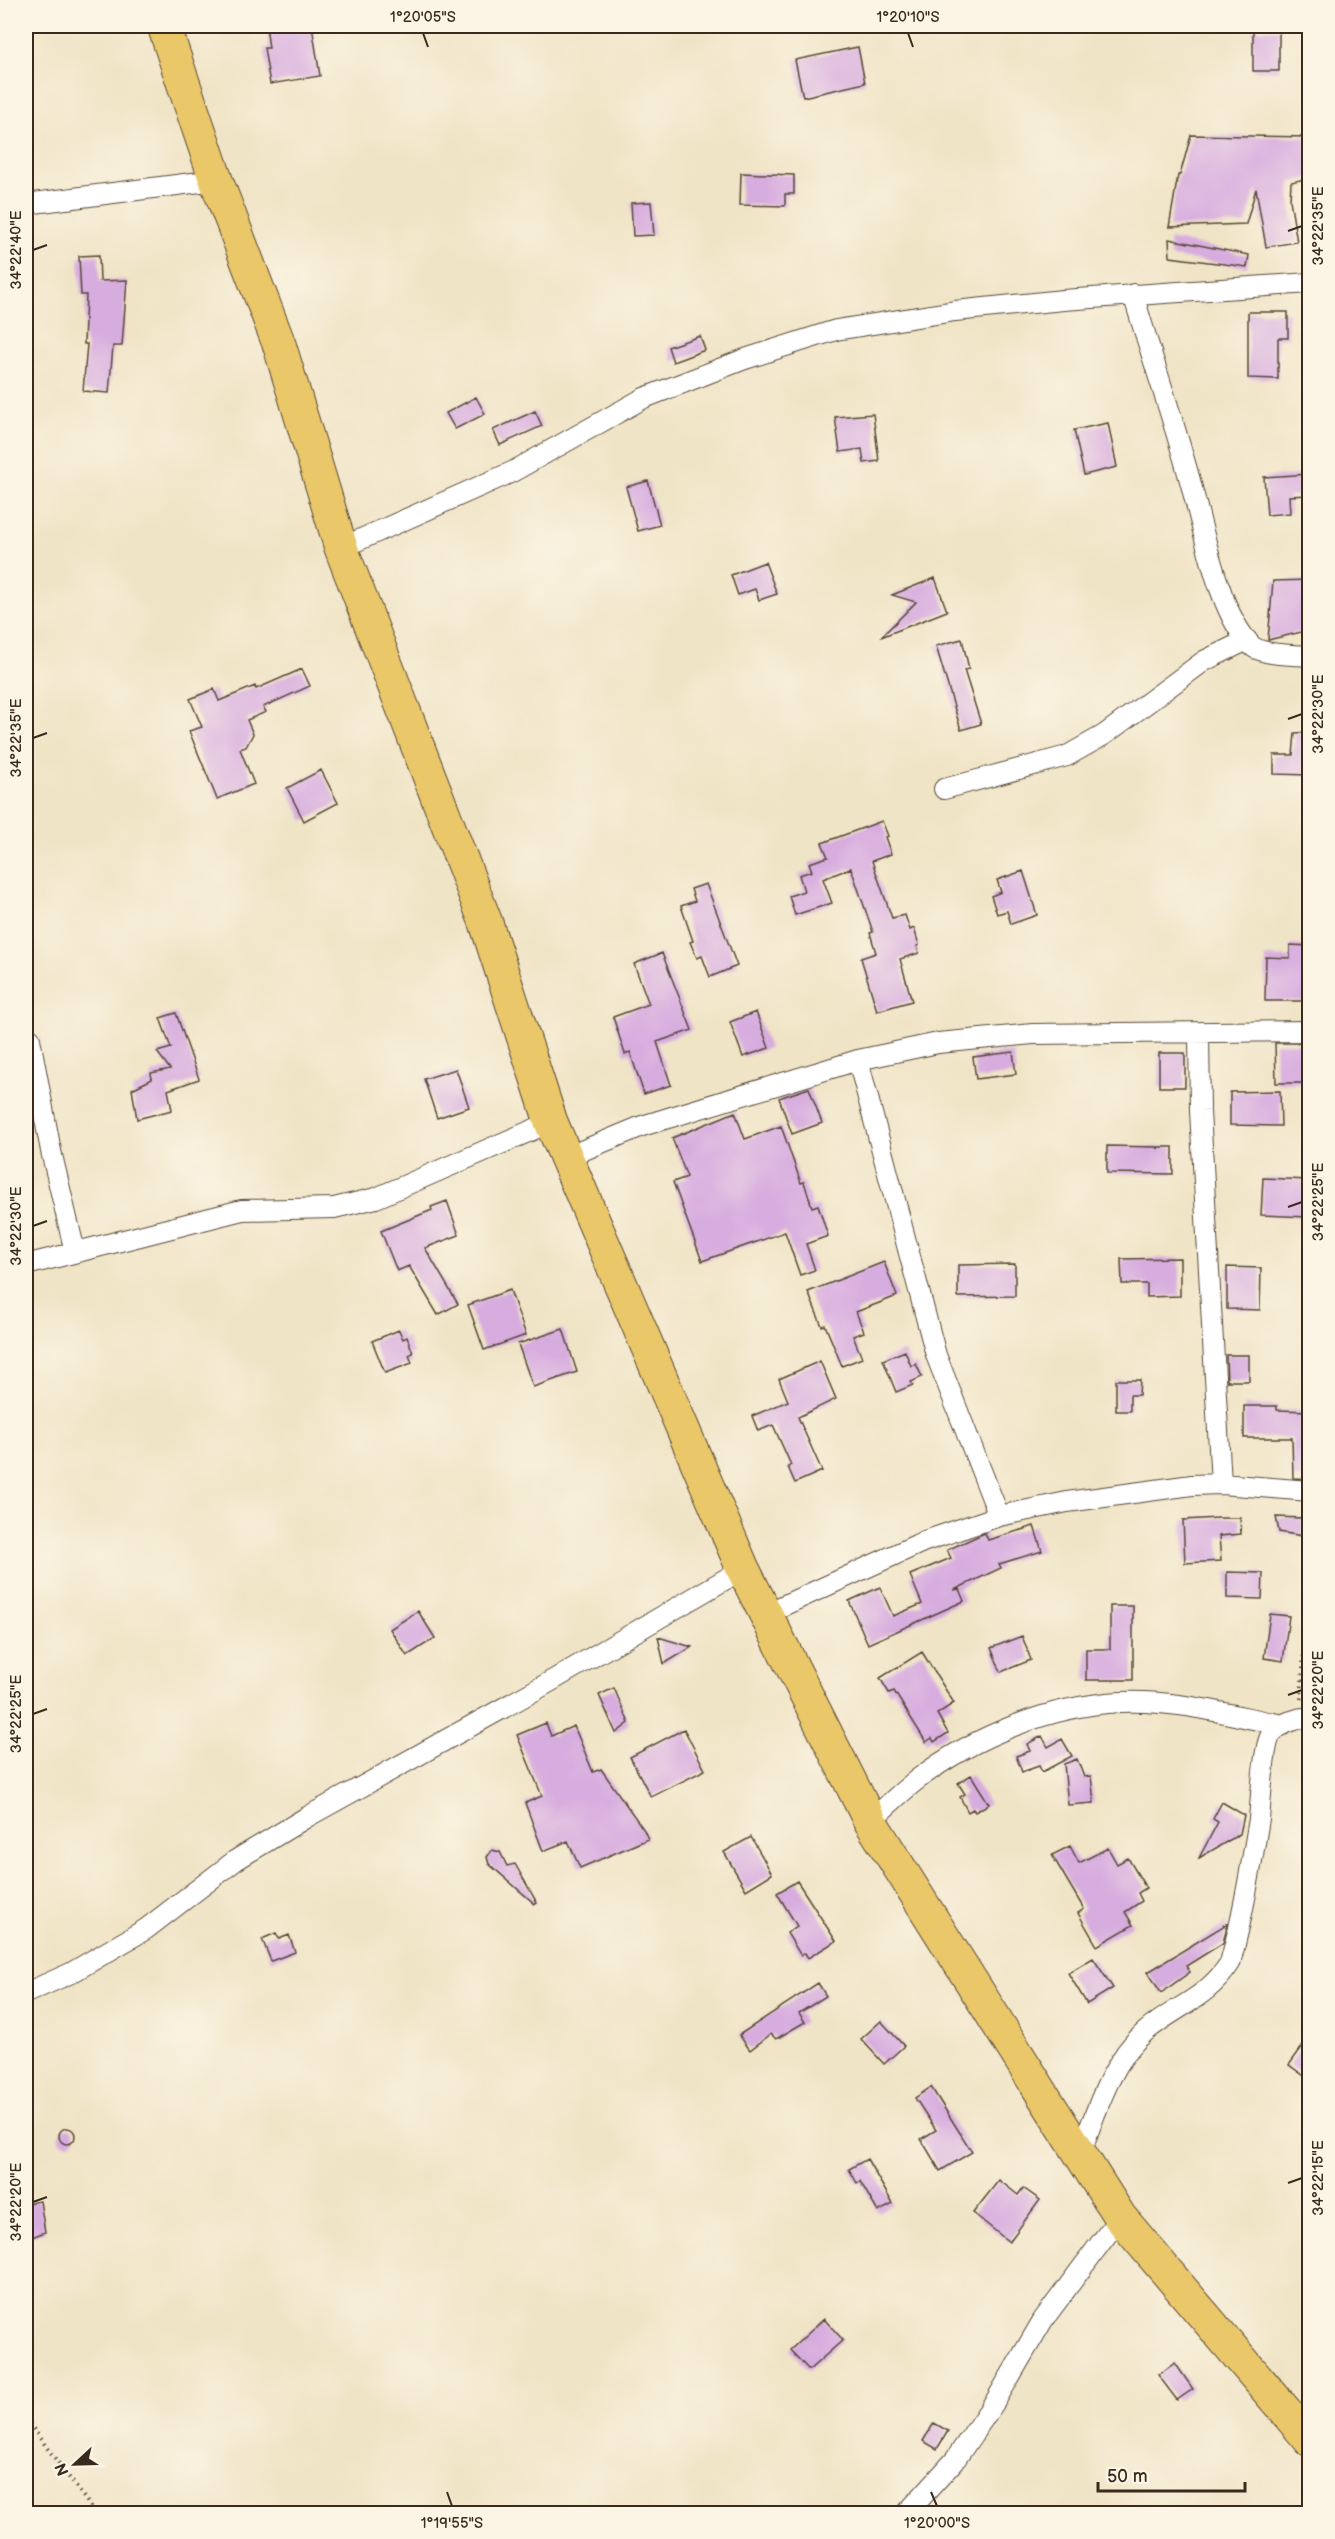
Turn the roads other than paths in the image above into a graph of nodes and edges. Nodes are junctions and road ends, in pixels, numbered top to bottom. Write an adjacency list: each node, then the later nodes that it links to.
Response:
1 (164, 26): 2 (highway)
2 (216, 180): 3 (street); 6 (highway)
3 (26, 204)
4 (1310, 283): 5 (street)
5 (1133, 294): 6 (street); 7 (street)
6 (341, 549): 14 (highway)
7 (1247, 640): 8 (street); 9 (street)
8 (1310, 656)
9 (944, 789)
10 (1310, 1031): 11 (street)
11 (1199, 1033): 13 (street); 18 (street)
12 (30, 1039): 16 (street)
13 (858, 1060): 15 (street); 20 (street)
14 (551, 1122): 15 (highway); 16 (street)
15 (567, 1157): 21 (highway)
16 (75, 1252): 17 (street)
17 (26, 1265)
18 (1221, 1484): 19 (street); 20 (street)
19 (1310, 1491)
20 (999, 1516): 22 (street)
21 (742, 1569): 22 (highway); 25 (street)
22 (765, 1614): 24 (highway)
23 (1297, 1720): 24 (street); 26 (street)
24 (870, 1821): 26 (highway)
25 (26, 1993)
26 (1080, 2154): 27 (highway)
27 (1120, 2217): 28 (highway); 29 (street)
28 (1310, 2440)
29 (906, 2514)

